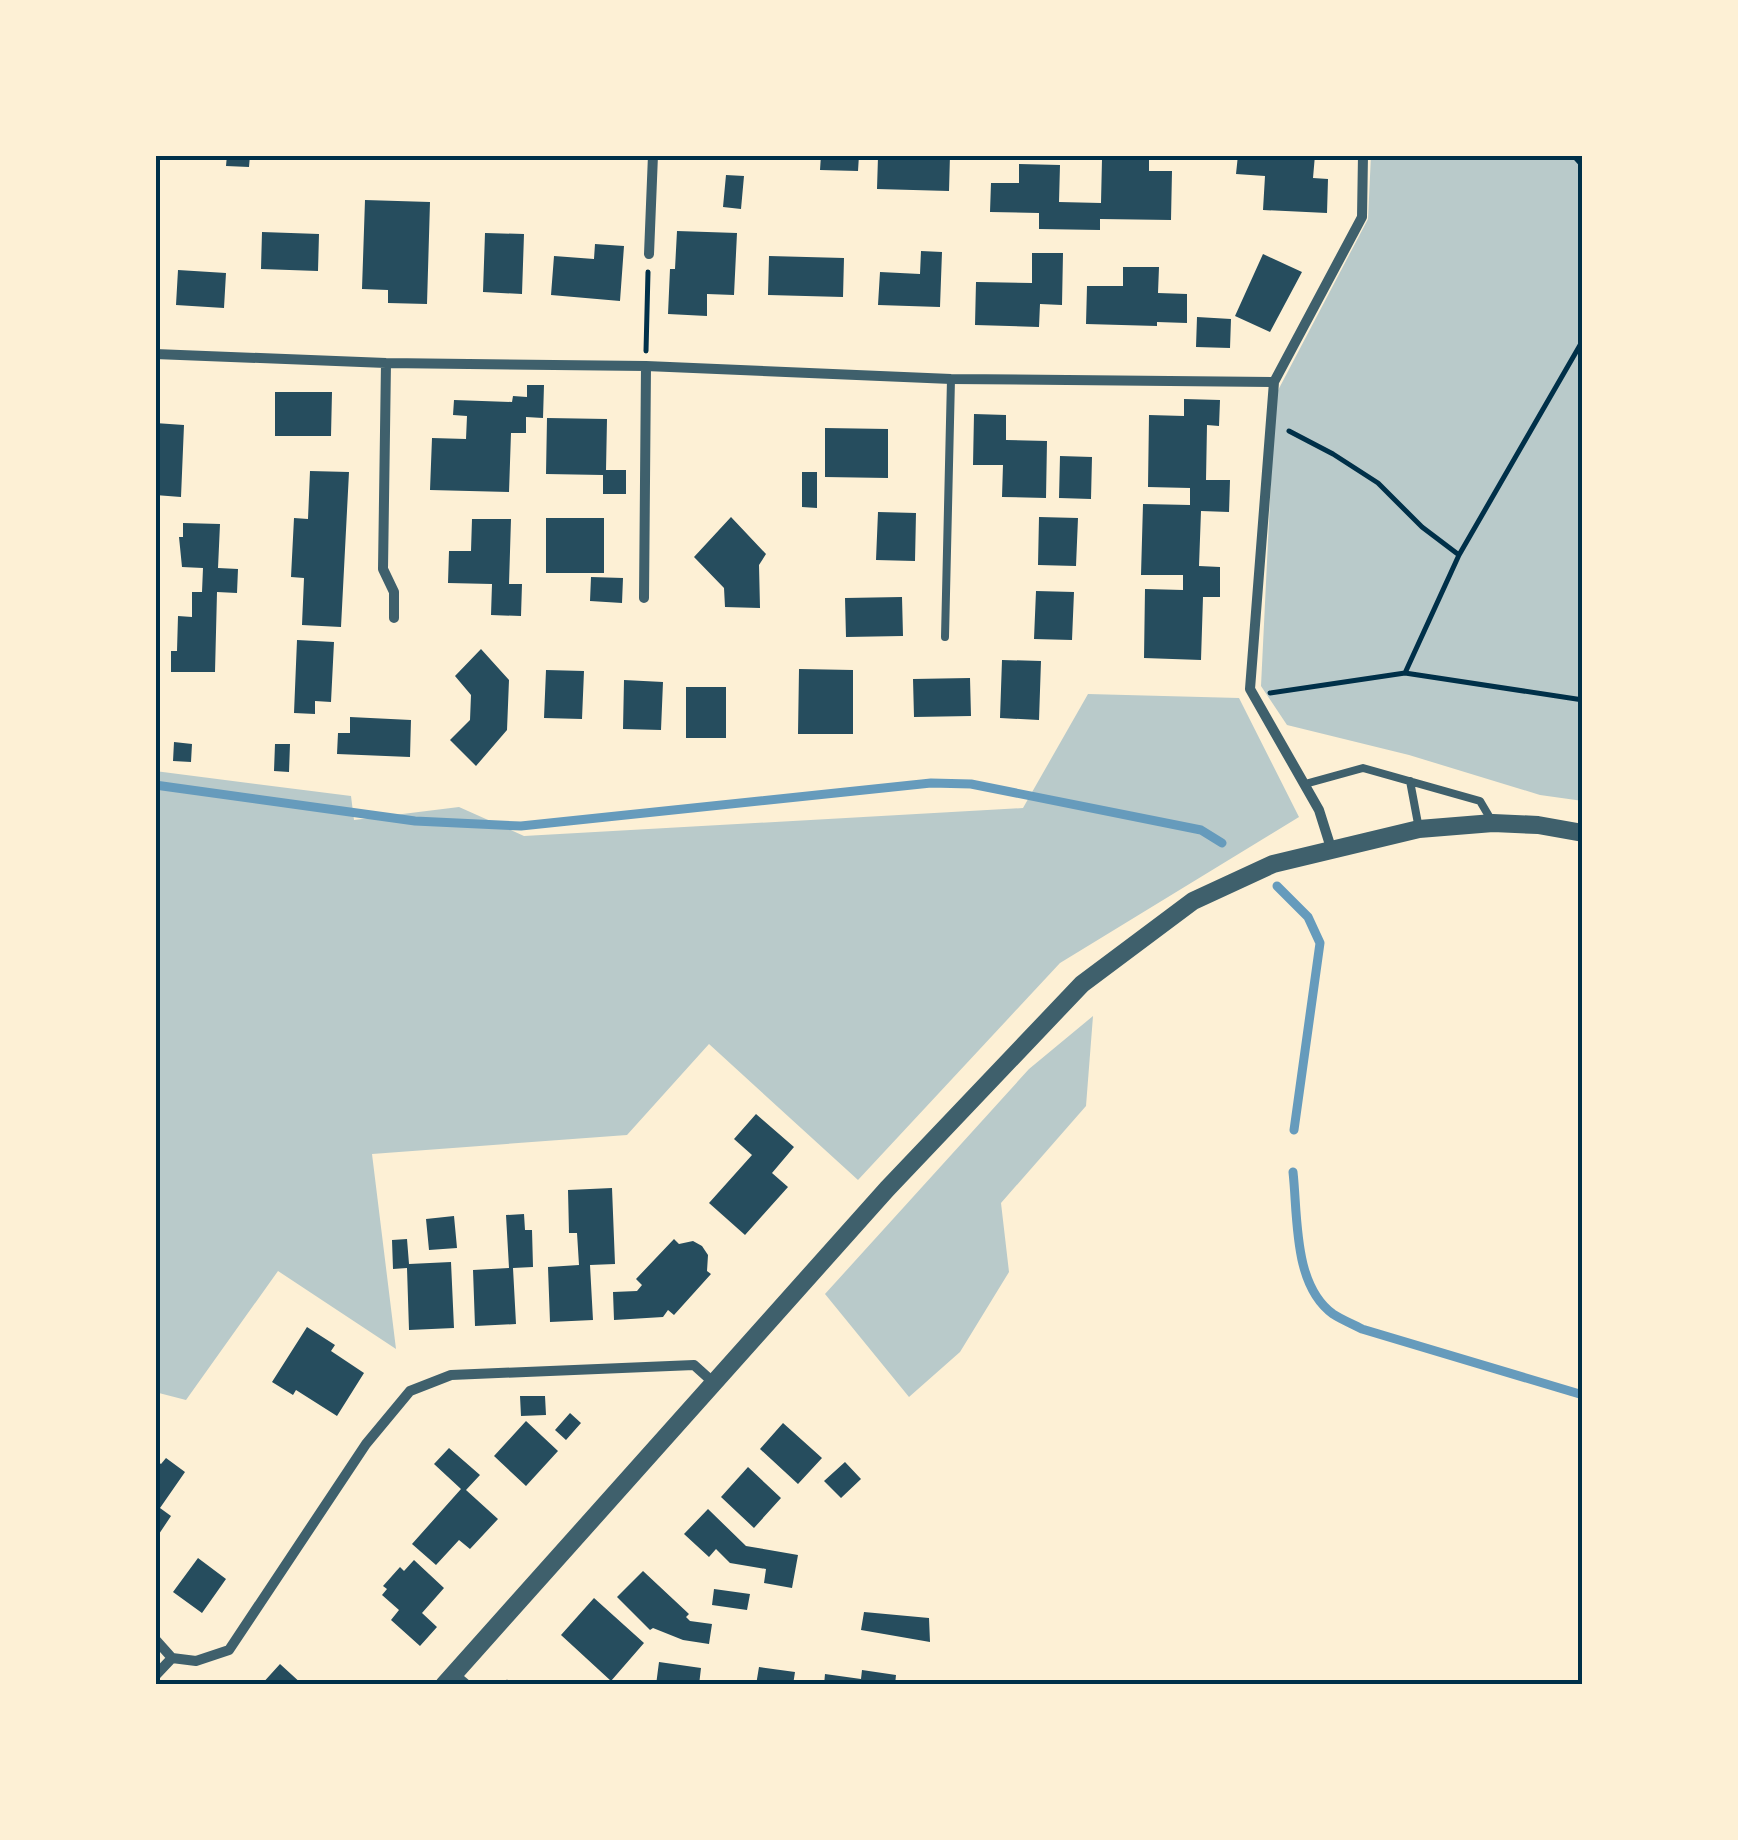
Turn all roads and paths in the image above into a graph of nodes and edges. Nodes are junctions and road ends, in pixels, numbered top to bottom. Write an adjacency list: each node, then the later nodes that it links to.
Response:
1 (653, 155): 5 (street)
2 (1363, 155): 11 (street)
3 (1572, 155): 4 (path)
4 (1583, 166)
5 (649, 254): 9 (path)
6 (1583, 340): 13 (path)
7 (155, 354): 8 (street)
8 (386, 364): 9 (street); 15 (street)
9 (646, 366): 10 (street); 14 (street)
10 (952, 379): 11 (street); 16 (lane)
11 (1274, 382): 12 (street)
12 (1273, 422): 13 (path); 18 (street)
13 (1458, 555): 17 (path)
14 (644, 598)
15 (394, 618)
16 (945, 637)
17 (1405, 672): 18 (path); 19 (path)
18 (1252, 696): 21 (street)
19 (1583, 700)
20 (1410, 781): 21 (lane); 22 (lane); 23 (lane)
21 (1305, 784): 25 (street)
22 (1493, 823): 23 (street); 24 (street)
23 (1420, 829): 25 (street)
24 (1583, 833)
25 (1331, 848): 26 (street)
26 (714, 1383): 28 (street); 30 (street)
27 (155, 1639): 28 (street)
28 (172, 1658): 29 (street)
29 (155, 1676)
30 (455, 1681)

